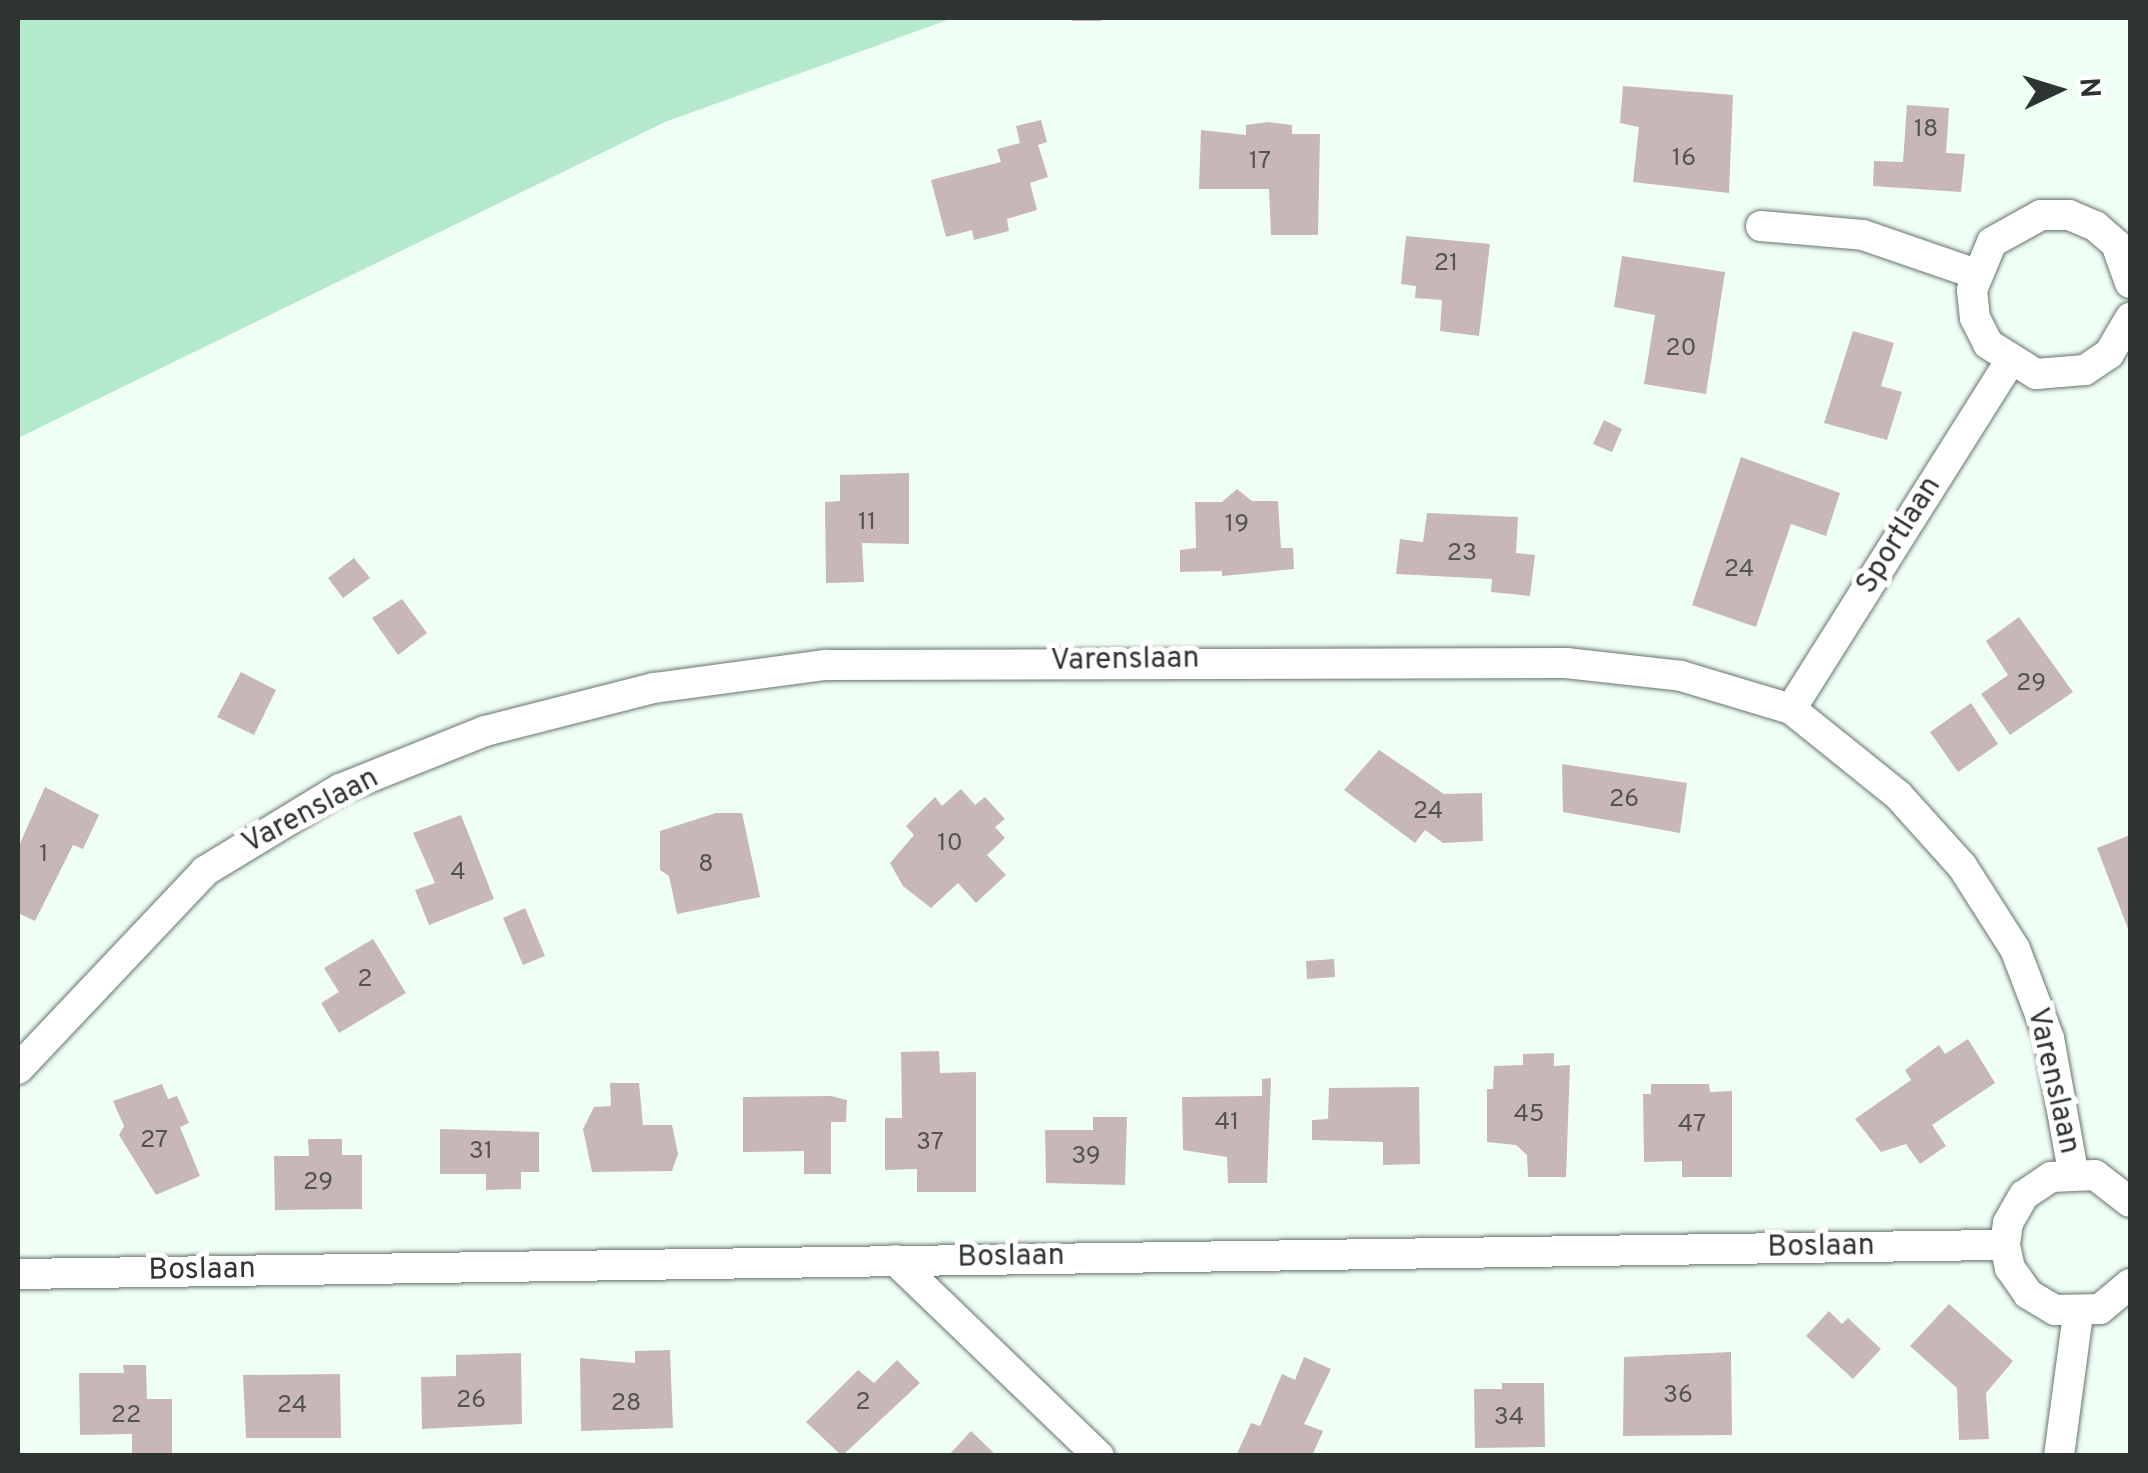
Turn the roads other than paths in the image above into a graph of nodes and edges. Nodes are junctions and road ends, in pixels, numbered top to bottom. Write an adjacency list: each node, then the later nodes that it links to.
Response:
1 (1761, 226): 2 (street)
2 (1976, 274): 3 (street); 5 (street)
3 (2130, 283)
4 (2129, 329): 5 (street)
5 (2010, 363): 6 (street, Sportlaan)
6 (1791, 709): 7 (street, Varenslaan); 8 (street, Varenslaan)
7 (18, 1069)
8 (2073, 1172): 9 (street); 10 (street)
9 (2130, 1202)
10 (2006, 1245): 11 (street, Boslaan); 14 (street)
11 (896, 1260): 12 (street, Boslaan); 15 (street)
12 (18, 1274)
13 (2129, 1290): 14 (street)
14 (2078, 1313): 16 (street)
15 (1098, 1456)
16 (2059, 1456)

